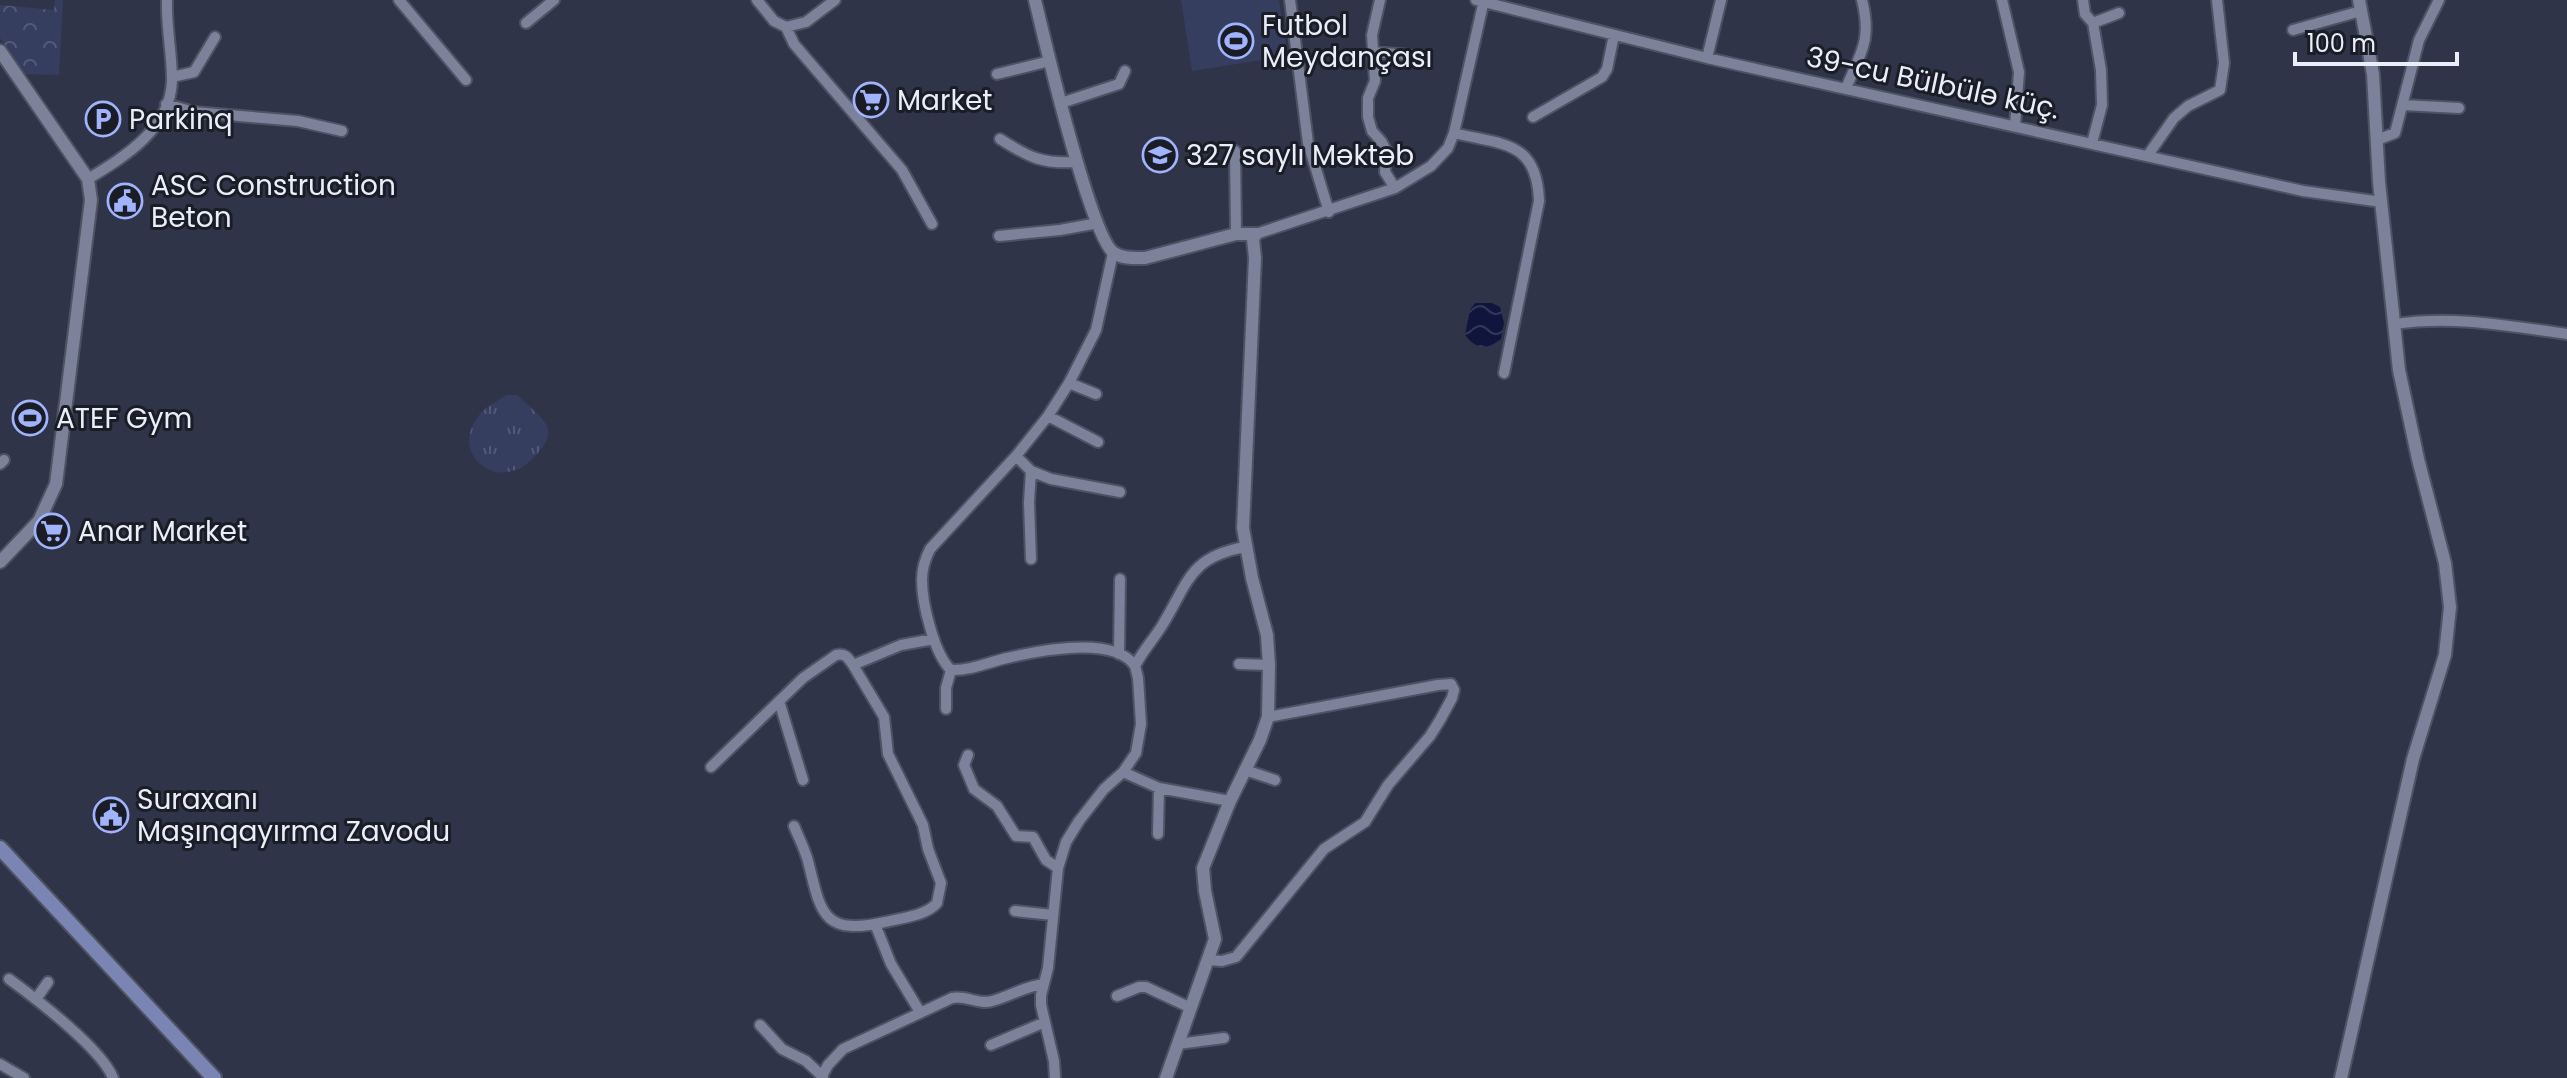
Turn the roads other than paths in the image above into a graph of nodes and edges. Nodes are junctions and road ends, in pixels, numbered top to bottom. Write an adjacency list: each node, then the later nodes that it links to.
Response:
1 (167, 0): 31 (street)
2 (399, 0): 32 (street)
3 (554, 0): 18 (street)
4 (757, 0): 20 (street)
5 (835, 0): 20 (street)
6 (1035, 0): 28 (street)
7 (1290, 0): 51 (street)
8 (1380, 0): 25 (street)
9 (1721, 0): 27 (street)
10 (1862, 0): 33 (street)
11 (2002, 0): 39 (street)
12 (2083, 0): 19 (street)
13 (2217, 0): 46 (street)
14 (2439, 0): 36 (street)
15 (1481, 1): 22 (street, 39-cu Bülbülə küç.); 41 (street)
16 (2360, 5): 21 (street); 43 (street)
17 (2119, 13): 19 (street)
18 (526, 23)
19 (2093, 23): 44 (street)
20 (786, 27): 53 (street)
21 (2293, 30)
22 (1614, 35): 27 (street, 39-cu Bülbülə küç.); 38 (street)
23 (215, 37): 31 (street)
24 (0, 51): 48 (street)
25 (1372, 52): 26 (street); 49 (street)
26 (1409, 55)
27 (1707, 58): 33 (street, 39-cu Bülbülə küç.)
28 (1050, 61): 30 (street); 34 (street)
29 (1125, 71): 34 (street)
30 (997, 74)
31 (172, 77): 35 (street)
32 (466, 80)
33 (1846, 88): 39 (street, 39-cu Bülbülə küç.)
34 (1061, 103): 47 (street)
35 (166, 104): 40 (street); 48 (street)
36 (2403, 105): 37 (street); 43 (street)
37 (2459, 108)
38 (1533, 117)
39 (2015, 126): 44 (street, 39-cu Bülbülə küç.)
40 (342, 131)
41 (1454, 133): 49 (street); 60 (street)
42 (1000, 139): 47 (street)
43 (2377, 140): 50 (street)
44 (2092, 143): 46 (street, 39-cu Bülbülə küç.)
45 (1235, 151): 54 (street)
46 (2148, 155): 50 (street, 39-cu Bülbülə küç.)
47 (1077, 162): 52 (street)
48 (88, 179): 69 (street)
49 (1395, 188): 51 (street)
50 (2382, 202): 58 (street)
51 (1329, 212): 55 (street)
52 (1098, 223): 56 (street); 57 (street)
53 (932, 224)
54 (1236, 234): 55 (street); 57 (street)
55 (1256, 234): 68 (street)
56 (999, 236)
57 (1113, 253): 61 (street)
58 (2395, 324): 59 (street); 117 (street)
59 (2567, 334)
60 (1504, 373)
61 (1069, 383): 62 (street); 63 (street)
62 (1096, 394)
63 (1048, 416): 64 (street); 65 (street)
64 (1098, 442)
65 (1016, 456): 66 (street); 72 (street)
66 (1031, 471): 67 (street); 70 (street)
67 (1120, 492)
68 (1245, 547): 76 (street); 77 (street)
69 (3, 554)
70 (1031, 559)
71 (1120, 579): 73 (street)
72 (934, 639): 75 (street); 78 (street)
73 (1119, 654): 77 (street); 78 (street)
74 (1239, 664): 76 (street)
75 (853, 665): 79 (street); 96 (street)
76 (1269, 665): 81 (street)
77 (1135, 666): 85 (street)
78 (951, 670): 80 (street)
79 (779, 701): 83 (street); 86 (street)
80 (946, 709)
81 (1268, 717): 84 (street); 97 (street)
82 (968, 755): 93 (street)
83 (711, 767)
84 (1245, 770): 87 (street); 89 (street)
85 (1123, 772): 88 (street); 93 (street)
86 (803, 780)
87 (1275, 780)
88 (1159, 788): 89 (street); 91 (street)
89 (1230, 801): 97 (street)
90 (794, 826): 96 (street)
91 (1158, 834)
92 (0, 848): 114 (main road)
93 (1058, 868): 95 (street)
94 (1015, 911): 95 (street)
95 (1053, 915): 100 (street)
96 (875, 924): 104 (street)
97 (1208, 960): 103 (street)
98 (9, 979): 102 (street)
99 (48, 982): 102 (street)
100 (1044, 984): 104 (street); 105 (street)
101 (1117, 996): 103 (street)
102 (36, 999): 113 (street)
103 (1191, 1008): 108 (street)
104 (920, 1012): 111 (street)
105 (1045, 1022): 109 (street); 115 (street)
106 (760, 1025): 111 (street)
107 (1224, 1038): 108 (street)
108 (1178, 1044): 116 (street)
109 (991, 1045)
110 (0, 1064): 112 (street)
111 (822, 1077)
112 (24, 1078)
113 (113, 1078)
114 (214, 1078)
115 (1055, 1078)
116 (1166, 1078)
117 (2341, 1078)

